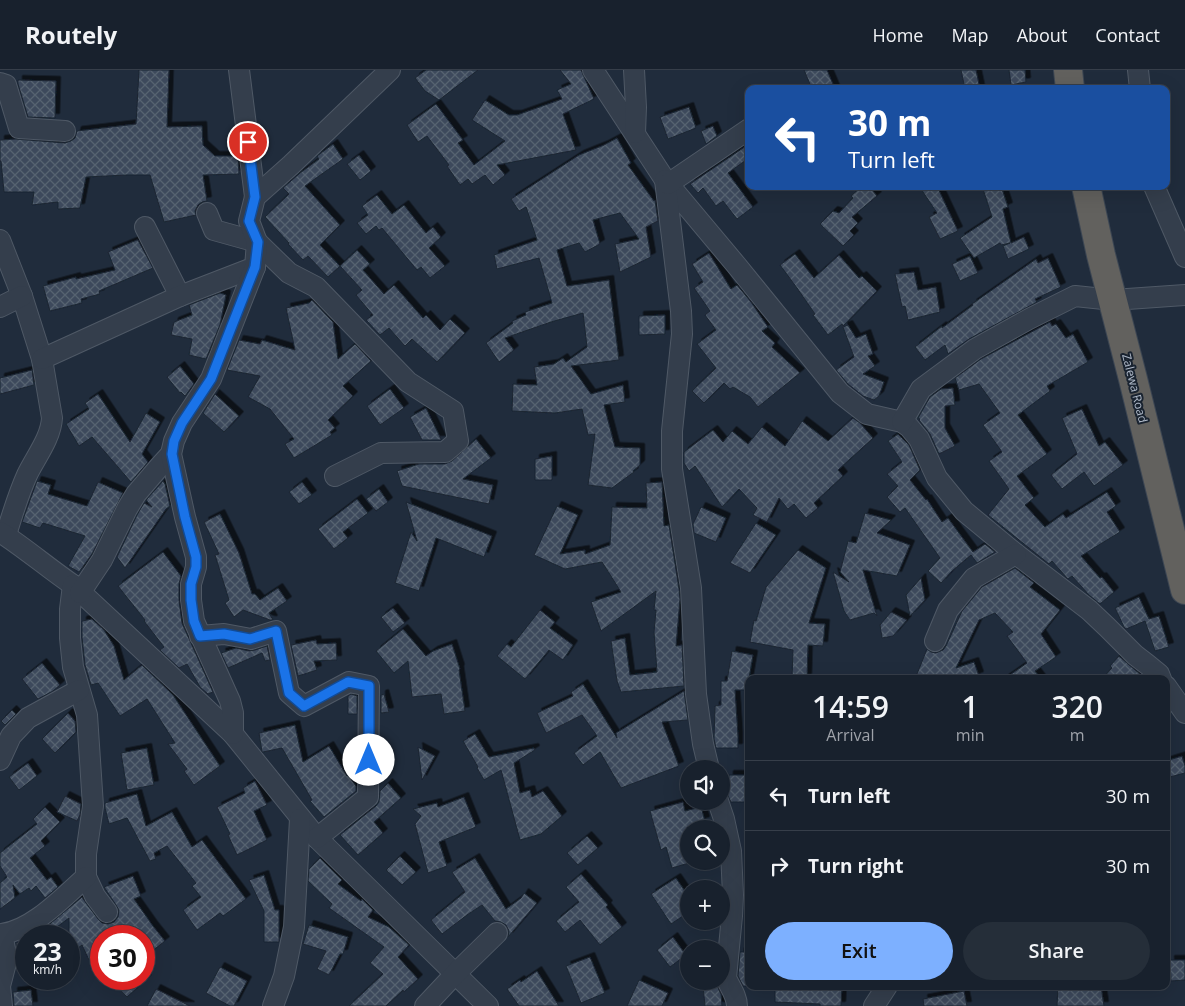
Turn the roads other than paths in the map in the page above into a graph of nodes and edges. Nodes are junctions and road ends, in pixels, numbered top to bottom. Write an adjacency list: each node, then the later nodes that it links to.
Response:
1 (239, 70): 16 (street)
2 (390, 70): 16 (street)
3 (593, 70): 12 (street)
4 (634, 70): 12 (street)
5 (1068, 70): 8 (highway)
6 (1138, 70): 9 (street)
7 (0, 83): 10 (street)
8 (1070, 85)
9 (1140, 85)
10 (65, 131)
11 (745, 132): 13 (street)
12 (635, 133): 13 (street)
13 (667, 182): 29 (street); 44 (street)
14 (1087, 190): 26 (highway, Zalewa Road)
15 (1156, 190): 21 (street)
16 (255, 197): 20 (street)
17 (207, 214): 20 (street)
18 (145, 227): 25 (street)
19 (0, 240): 24 (street)
20 (258, 242): 22 (street); 31 (street)
21 (1185, 257)
22 (255, 267): 25 (street); 30 (street)
23 (1185, 295): 26 (street)
24 (22, 296): 27 (street); 28 (street)
25 (180, 296): 28 (street)
26 (1113, 300): 29 (street); 35 (highway, Zalewa Road)
27 (0, 307)
28 (42, 359): 32 (street)
29 (902, 422): 33 (street)
30 (172, 454): 34 (street); 36 (street)
31 (335, 476)
32 (3, 533): 34 (street)
33 (1016, 554): 37 (street); 38 (street)
34 (76, 589): 39 (street); 42 (street)
35 (1185, 590)
36 (200, 636): 42 (street); 47 (street)
37 (936, 641)
38 (1158, 675)
39 (79, 690): 43 (street); 48 (street)
40 (1170, 691): 41 (street)
41 (1185, 712)
42 (233, 734): 46 (street)
43 (0, 760)
44 (707, 760)
45 (721, 810): 58 (street)
46 (300, 819): 47 (street); 55 (street)
47 (317, 838): 52 (street)
48 (86, 877): 49 (street); 50 (street)
49 (107, 912)
50 (1, 932): 54 (street)
51 (497, 933): 52 (street)
52 (455, 974): 56 (street); 57 (street)
53 (884, 990): 59 (street)
54 (2, 1006)
55 (273, 1006)
56 (425, 1006)
57 (488, 1006)
58 (738, 1006)
59 (874, 1006)

